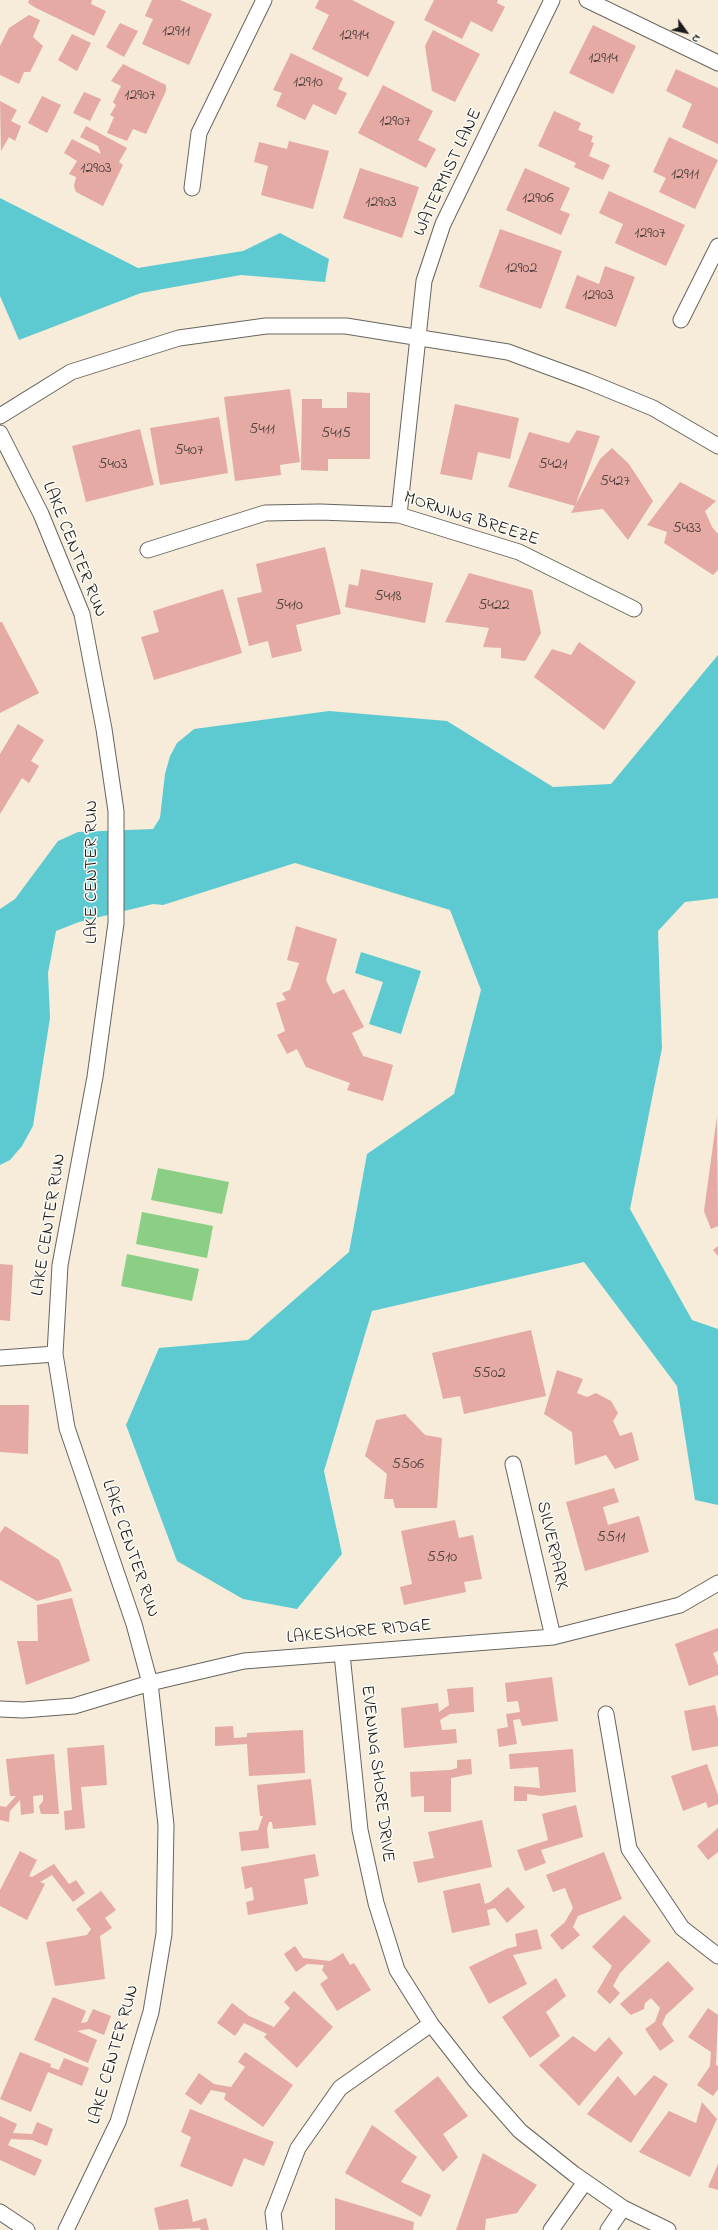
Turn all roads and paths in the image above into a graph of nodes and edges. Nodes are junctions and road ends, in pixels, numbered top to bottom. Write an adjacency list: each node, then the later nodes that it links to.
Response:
1 (264, 0): 5 (street)
2 (552, 0): 8 (street, WATERMIST LANE)
3 (587, 0): 4 (street)
4 (718, 64)
5 (192, 188)
6 (718, 246): 7 (street)
7 (681, 320)
8 (418, 336): 9 (street); 11 (street); 12 (street, WATERMIST LANE)
9 (0, 416)
10 (0, 433): 15 (street, LAKE CENTER RUN)
11 (718, 446)
12 (399, 515): 13 (street, MORNING BREEZE); 14 (street, MORNING BREEZE)
13 (148, 550)
14 (634, 608)
15 (55, 1354): 16 (street); 21 (street, LAKE CENTER RUN)
16 (0, 1358)
17 (513, 1464): 19 (street, SILVERPARK)
18 (718, 1583): 19 (street, LAKESHORE RIDGE)
19 (552, 1636): 20 (street, LAKESHORE RIDGE)
20 (342, 1654): 21 (street, LAKESHORE RIDGE); 25 (street, EVENING SHORE DRIVE)
21 (150, 1683): 22 (street, LAKESHORE RIDGE); 30 (street, LAKE CENTER RUN)
22 (0, 1709)
23 (606, 1714): 24 (street)
24 (718, 1956)
25 (431, 2024): 26 (street, EVENING SHORE DRIVE); 31 (street)
26 (586, 2182): 27 (street, EVENING SHORE DRIVE); 32 (street)
27 (623, 2208): 33 (street); 34 (street, EVENING SHORE DRIVE)
28 (0, 2212): 29 (street)
29 (27, 2230)
30 (66, 2230)
31 (276, 2230)
32 (551, 2230)
33 (608, 2230)
34 (668, 2230)

